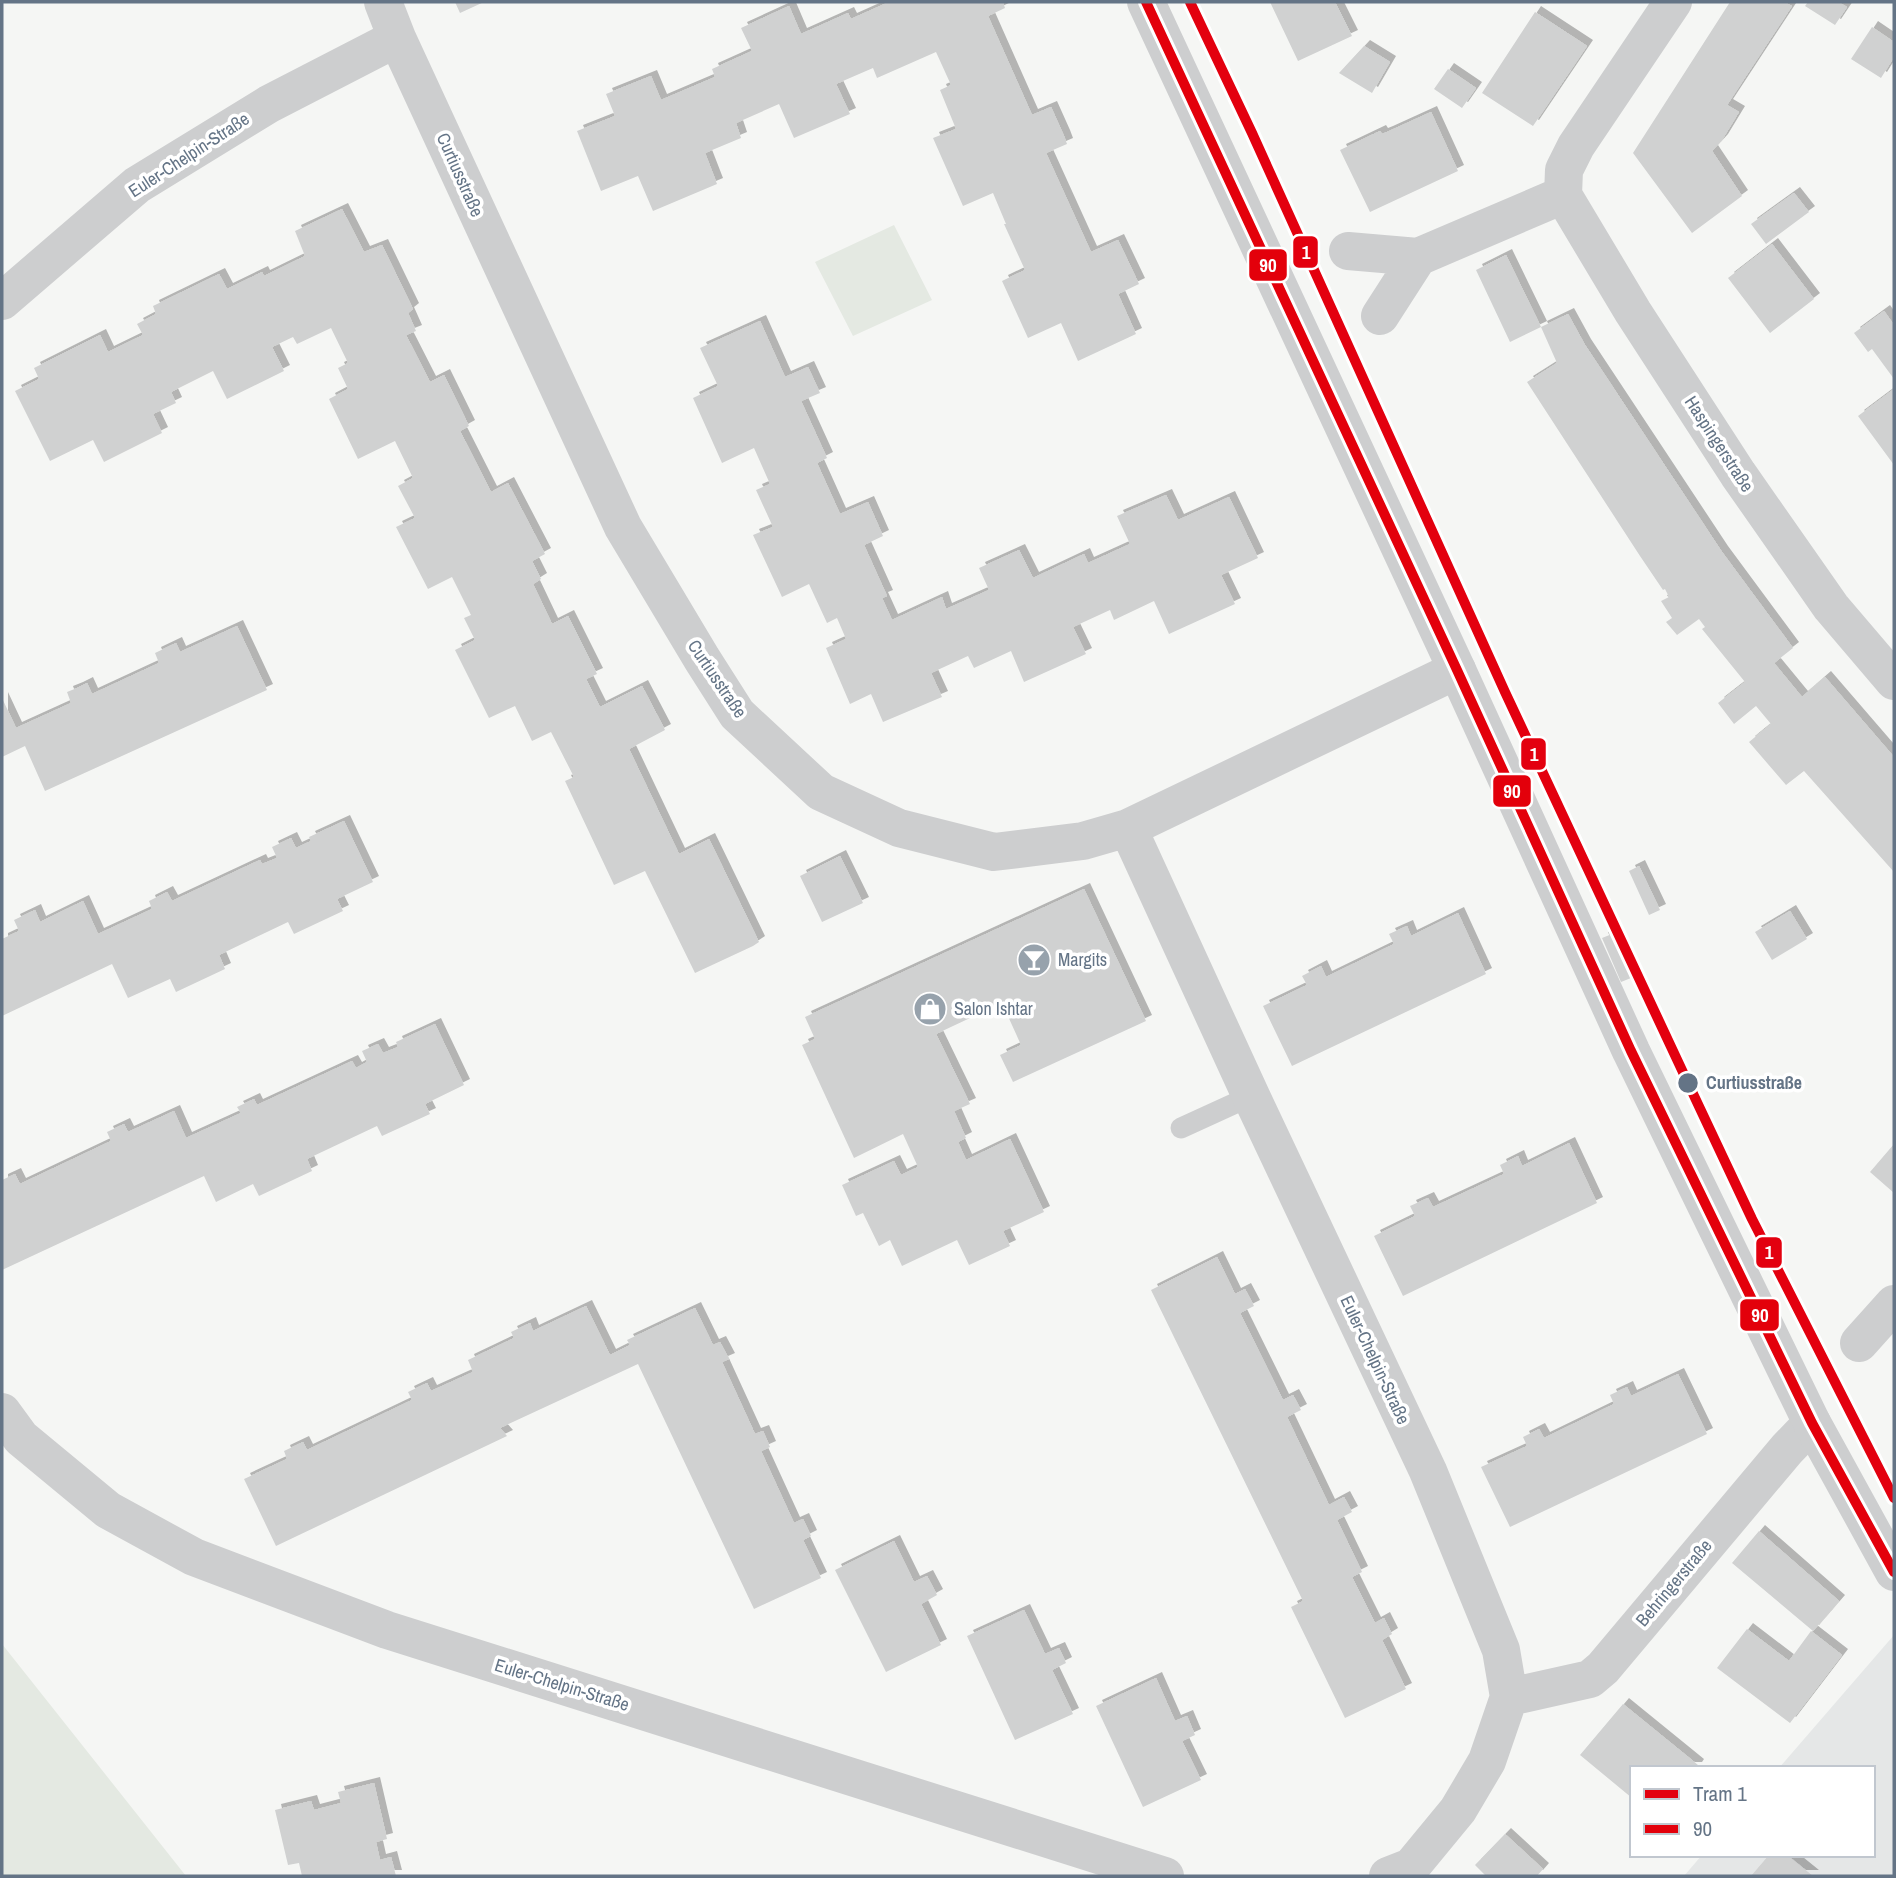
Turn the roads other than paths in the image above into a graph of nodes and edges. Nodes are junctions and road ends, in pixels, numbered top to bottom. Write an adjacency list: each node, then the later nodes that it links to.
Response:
1 (383, 2): 4 (street, Curtiusstraße)
2 (1146, 2): 10 (street)
3 (1673, 2): 5 (street)
4 (397, 38): 8 (street, Euler-Chelpin-Straße); 12 (street, Curtiusstraße)
5 (1563, 195): 7 (street); 11 (street, Haspingerstraße)
6 (1348, 251): 7 (street)
7 (1418, 257): 9 (street)
8 (2, 302)
9 (1380, 316)
10 (1457, 670): 12 (street, Curtiusstraße); 18 (street)
11 (1894, 681)
12 (1128, 828): 13 (street, Euler-Chelpin-Straße)
13 (1251, 1096): 14 (lane); 20 (street, Euler-Chelpin-Straße)
14 (1181, 1128)
15 (1894, 1304): 16 (street)
16 (1859, 1343)
17 (2, 1412): 21 (street, Euler-Chelpin-Straße)
18 (1812, 1423): 19 (street); 20 (street, Behringerstraße)
19 (1894, 1572)
20 (1509, 1697): 22 (street, Euler-Chelpin-Straße)
21 (1165, 1876)
22 (1388, 1876)

